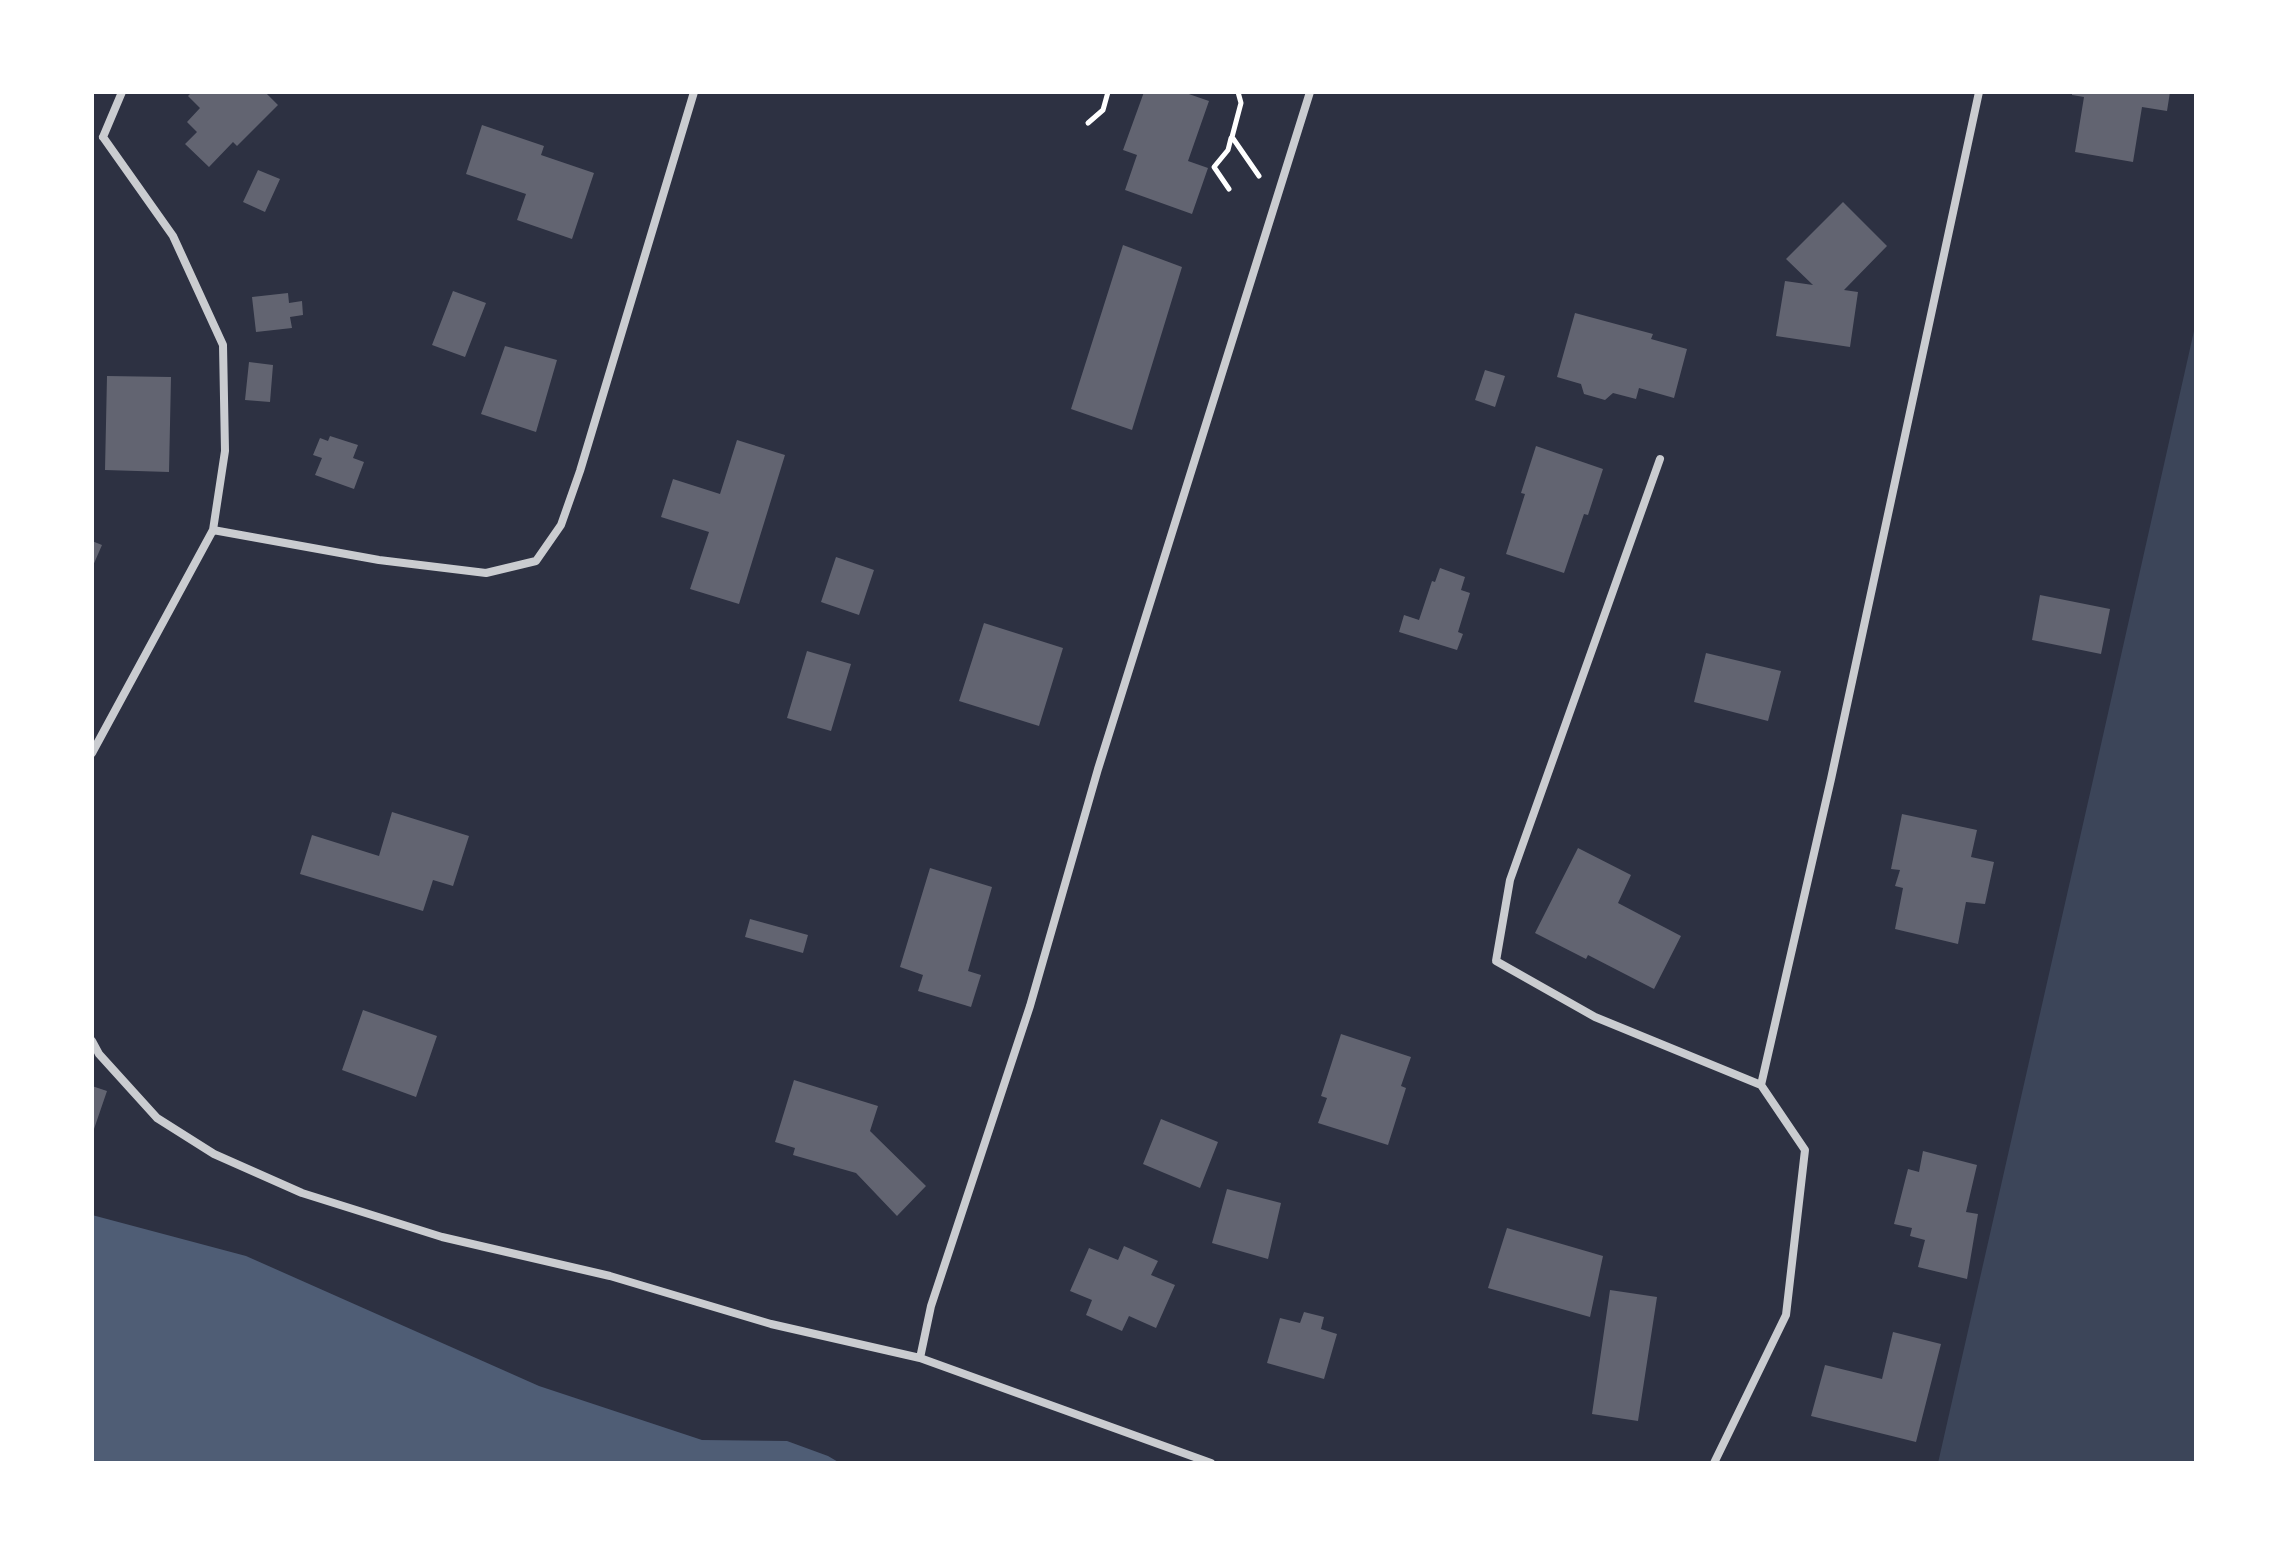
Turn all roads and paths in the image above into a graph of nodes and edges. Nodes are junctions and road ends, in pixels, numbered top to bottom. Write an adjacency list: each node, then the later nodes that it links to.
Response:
1 (122, 92): 9 (street)
2 (694, 92): 14 (street)
3 (1108, 92): 7 (path)
4 (1238, 92): 10 (path)
5 (1310, 92): 18 (street)
6 (1979, 92): 17 (street)
7 (1088, 123)
8 (92, 135): 9 (street)
9 (103, 137): 14 (street)
10 (1232, 137): 11 (path); 12 (path)
11 (1256, 185)
12 (1229, 189)
13 (1660, 459): 17 (street)
14 (213, 530): 15 (street)
15 (92, 753)
16 (92, 1041): 18 (street)
17 (1761, 1085): 20 (street)
18 (920, 1358): 19 (street)
19 (1211, 1463)
20 (1714, 1463)

